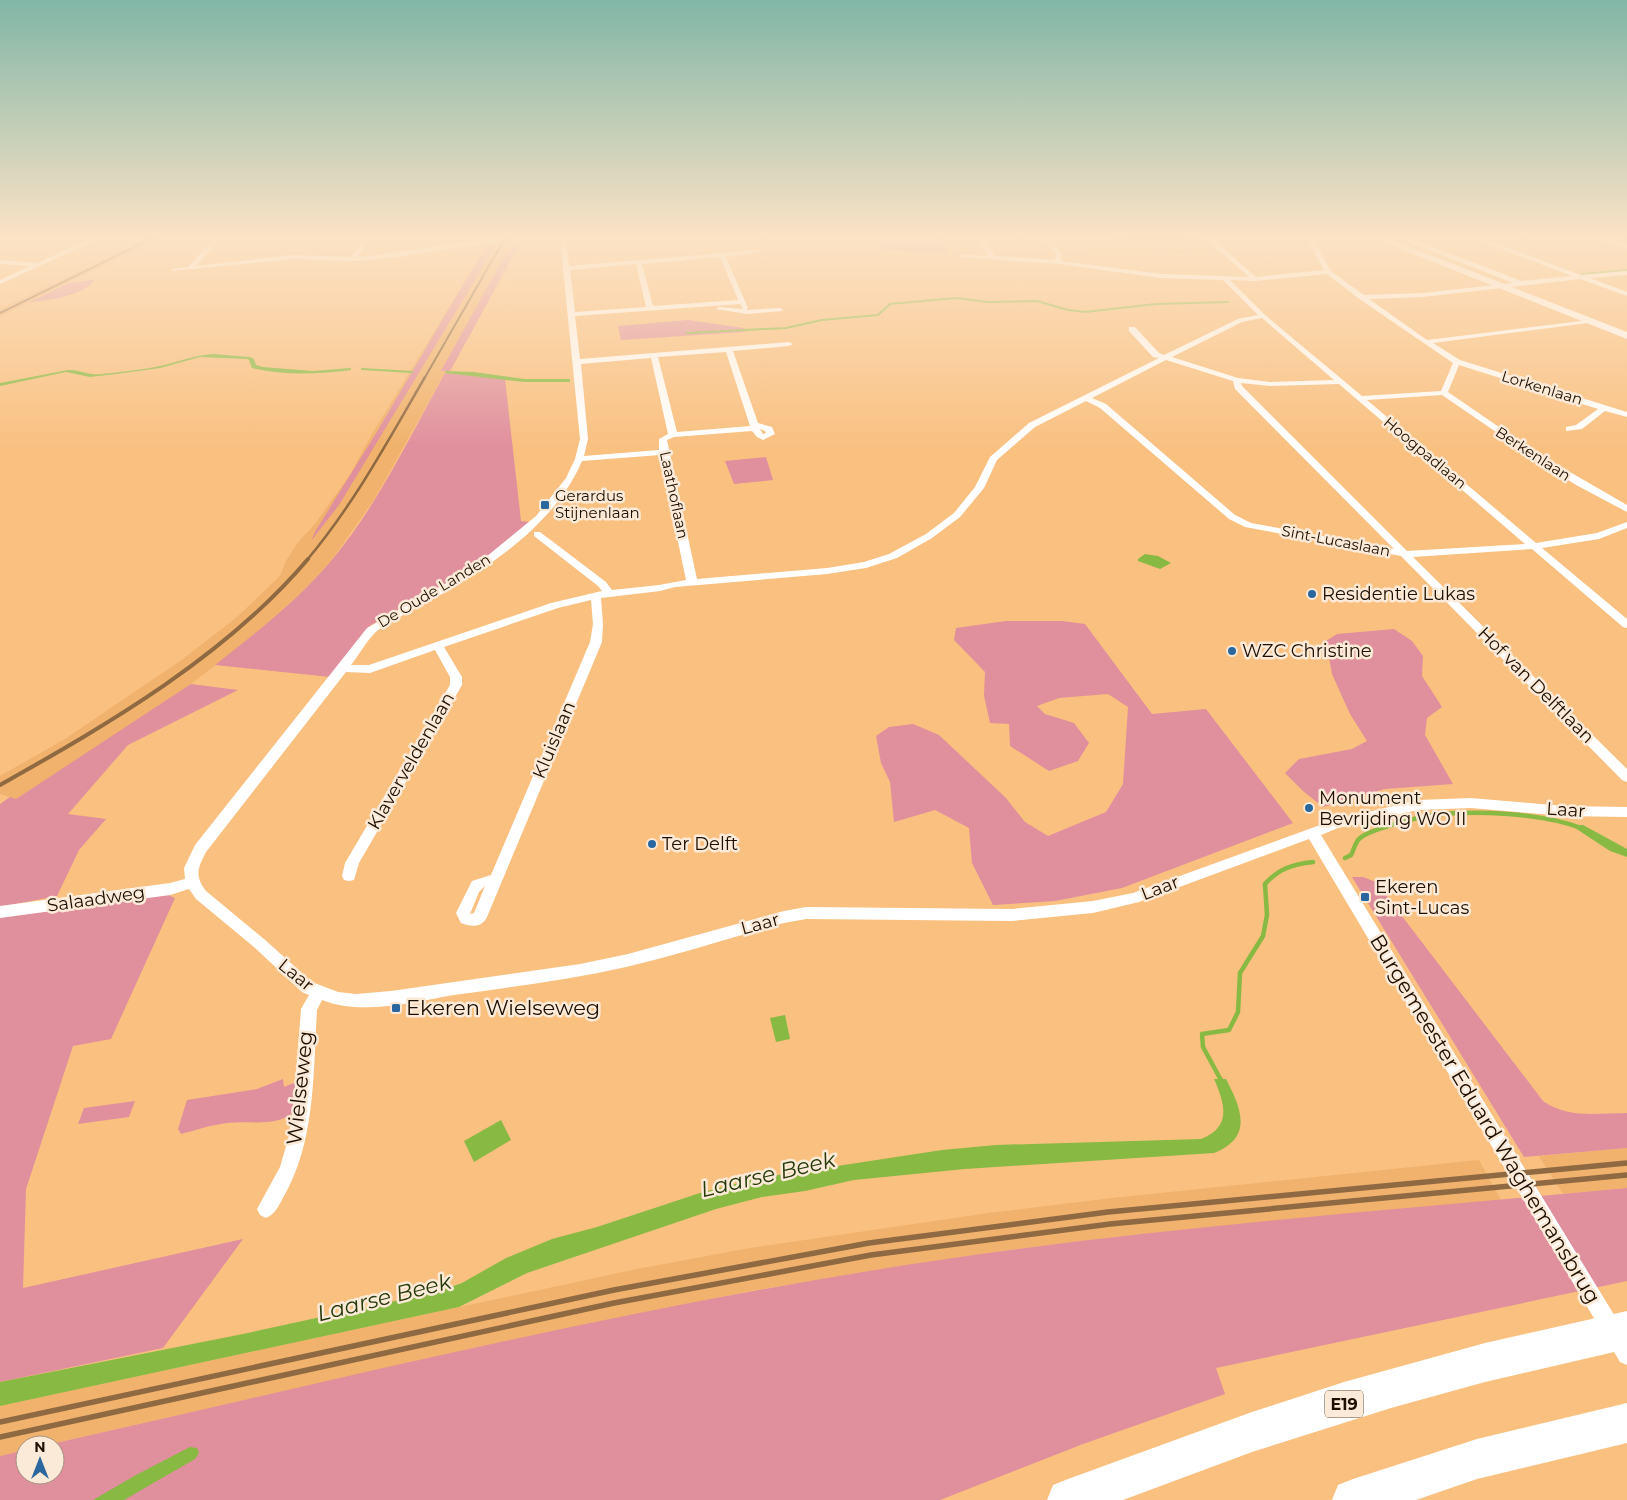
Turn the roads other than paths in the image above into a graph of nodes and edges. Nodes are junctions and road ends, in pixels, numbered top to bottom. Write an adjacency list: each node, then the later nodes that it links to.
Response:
1 (569, 308): 10 (street, De Oude Landen)
2 (650, 308): 10 (street)
3 (717, 308): 9 (street)
4 (745, 308): 9 (street)
5 (1254, 308): 11 (street, Hoogpadlaan)
6 (1376, 308): 15 (street, Lorkenlaan)
7 (1554, 308): 12 (main road)
8 (780, 310): 9 (street)
9 (747, 312)
10 (570, 314): 20 (street, De Oude Landen)
11 (1262, 316): 19 (street); 23 (street, Hoogpadlaan)
12 (1588, 321): 14 (main road); 15 (street)
13 (1132, 329): 19 (street)
14 (1627, 336)
15 (1427, 342): 21 (street, Lorkenlaan)
16 (789, 344): 17 (street)
17 (729, 349): 18 (street); 30 (street)
18 (654, 355): 20 (street); 30 (street, Laathoflaan)
19 (1164, 359): 22 (street); 25 (street)
20 (576, 362): 32 (street, De Oude Landen)
21 (1457, 362): 24 (street); 27 (street, Lorkenlaan)
22 (1237, 380): 23 (street); 37 (street, Hof van Delftlaan)
23 (1342, 382): 26 (street, Hoogpadlaan)
24 (1444, 393): 26 (street); 33 (street, Berkenlaan)
25 (1086, 398): 37 (street, Sint-Lucaslaan); 38 (street)
26 (1361, 398): 36 (street, Hoogpadlaan)
27 (1604, 408): 28 (street, Lorkenlaan); 29 (street)
28 (1627, 415)
29 (1569, 429)
30 (673, 435): 31 (street, Laathoflaan)
31 (664, 452): 32 (street); 38 (street, Laathoflaan)
32 (579, 459): 43 (street, De Oude Landen)
33 (1627, 509)
34 (1627, 525): 36 (street, Sint-Lucaslaan)
35 (537, 534): 39 (street)
36 (1534, 546): 37 (street, Sint-Lucaslaan); 41 (street, Hoogpadlaan)
37 (1406, 554): 44 (street, Hof van Delftlaan)
38 (692, 582): 39 (street)
39 (609, 593): 40 (street)
40 (596, 598): 42 (street); 48 (street, Kluislaan)
41 (1627, 625)
42 (438, 646): 43 (street); 47 (street, Klaverveldenlaan)
43 (343, 668): 49 (street)
44 (1627, 777)
45 (1627, 812): 46 (street, Laar)
46 (1312, 832): 51 (street, Laar); 54 (street, Burgemeester Eduard Waghemansbrug)
47 (348, 876)
48 (495, 880)
49 (192, 884): 50 (street, Salaadweg); 51 (street, Laar)
50 (0, 912)
51 (318, 993): 52 (street, Wielseweg)
52 (266, 1210)
53 (1627, 1330): 56 (highway, E19)
54 (1627, 1355)
55 (1627, 1423): 57 (highway)
56 (1068, 1500)
57 (1353, 1500)

